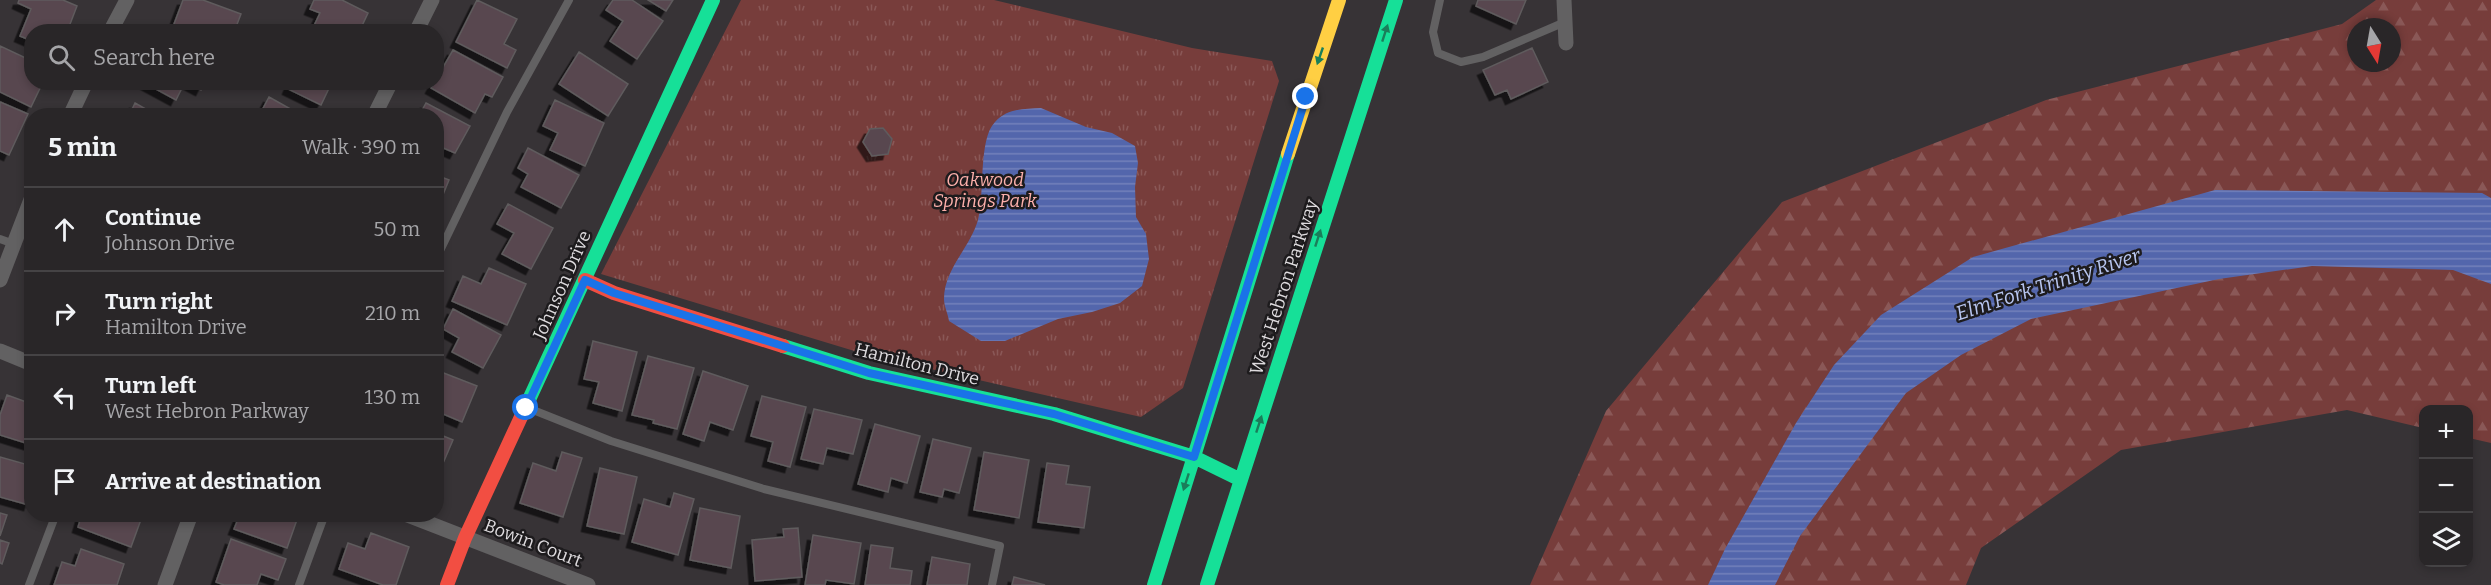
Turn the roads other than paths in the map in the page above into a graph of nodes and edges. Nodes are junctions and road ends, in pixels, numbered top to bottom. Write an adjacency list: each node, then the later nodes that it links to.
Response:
1 (127, 0): 10 (street)
2 (432, 0): 11 (street)
3 (569, 0): 19 (lane)
4 (713, 0): 21 (street, Johnson Drive)
5 (1339, 0): 25 (street, West Hebron Parkway, one-way to 25)
6 (1396, 0): 26 (street, West Hebron Parkway, one-way to 6)
7 (1440, 0): 9 (lane)
8 (1564, 0): 9 (street)
9 (1565, 22): 12 (street)
10 (114, 24)
11 (420, 24)
12 (1566, 43)
13 (82, 90): 15 (street)
14 (387, 90): 16 (street)
15 (74, 108)
16 (378, 108)
17 (24, 211): 18 (street)
18 (7, 241): 20 (street)
19 (444, 242)
20 (0, 280)
21 (585, 280): 24 (street, Johnson Drive); 25 (street, Hamilton Drive)
22 (0, 351): 23 (street)
23 (24, 361)
24 (526, 408): 31 (street, Johnson Drive); 37 (lane)
25 (1194, 457): 26 (street, Hamilton Drive); 38 (street, West Hebron Parkway, one-way to 38)
26 (1241, 480): 39 (street, West Hebron Parkway)
27 (53, 522): 32 (lane)
28 (188, 522): 33 (street)
29 (322, 522): 34 (lane)
30 (425, 522): 31 (street, Bowin Court)
31 (465, 538): 35 (street, Johnson Drive); 36 (street, Bowin Court)
32 (28, 585)
33 (165, 585)
34 (299, 585)
35 (447, 585)
36 (588, 585)
37 (992, 585)
38 (1154, 585)
39 (1207, 585)

